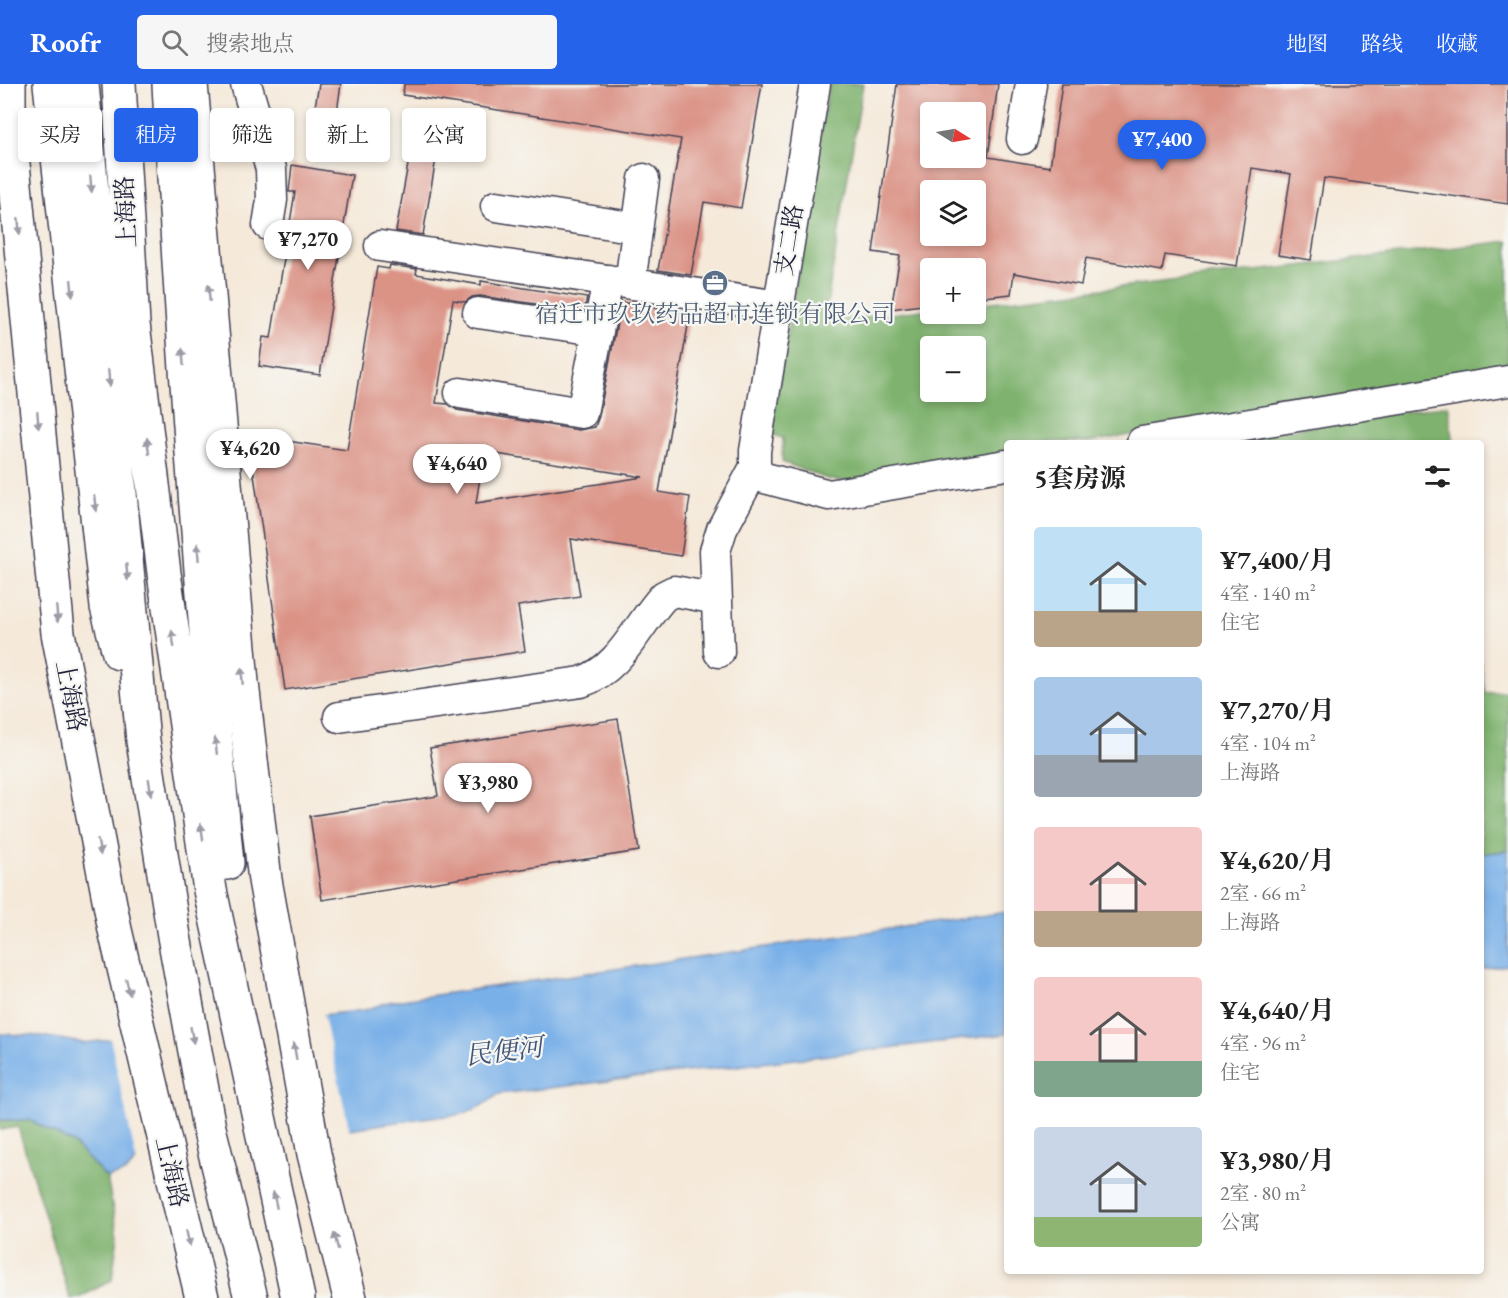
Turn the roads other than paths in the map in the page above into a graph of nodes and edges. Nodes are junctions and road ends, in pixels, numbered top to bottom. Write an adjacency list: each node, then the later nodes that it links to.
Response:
1 (9, 84): 30 (main road, 上海路, one-way to 30)
2 (50, 84): 28 (main road, one-way to 28)
3 (82, 84): 28 (main road, 上海路, one-way to 28)
4 (119, 84): 29 (main road, 上海路, one-way to 4)
5 (169, 84): 29 (main road, one-way to 5)
6 (191, 84): 33 (main road, one-way to 6)
7 (246, 84): 13 (street)
8 (815, 84): 17 (street, 支二路)
9 (1030, 84): 10 (street)
10 (1022, 138)
11 (644, 179): 14 (street)
12 (496, 206): 14 (street)
13 (268, 225)
14 (637, 228): 16 (street)
15 (380, 246): 16 (street)
16 (619, 282): 17 (street); 19 (street)
17 (779, 306): 24 (street, 支二路)
18 (478, 313): 19 (street)
19 (598, 330): 21 (street)
20 (1508, 381): 22 (street)
21 (460, 393)
22 (1154, 440)
23 (1004, 465): 24 (street)
24 (755, 467): 25 (street)
25 (717, 599): 26 (street); 27 (street)
26 (719, 651)
27 (339, 717)
28 (143, 741): 31 (main road, 上海路, one-way to 31)
29 (220, 889): 32 (main road, 上海路, one-way to 29)
30 (202, 1298)
31 (251, 1298)
32 (298, 1298)
33 (350, 1298)

